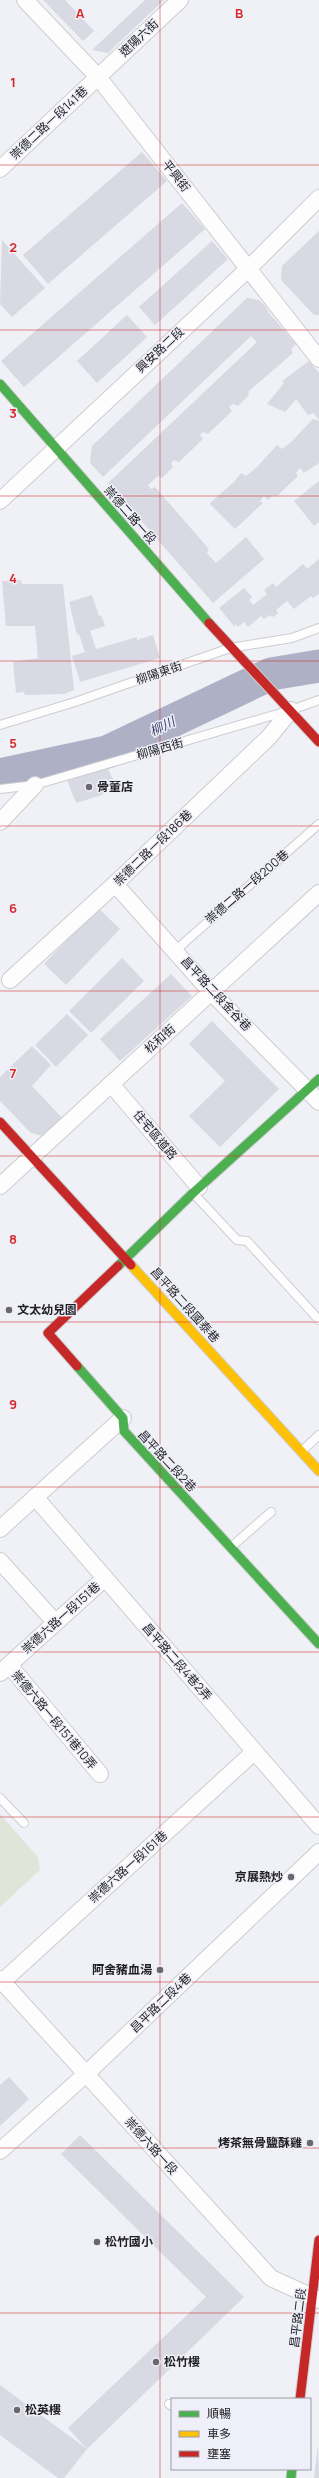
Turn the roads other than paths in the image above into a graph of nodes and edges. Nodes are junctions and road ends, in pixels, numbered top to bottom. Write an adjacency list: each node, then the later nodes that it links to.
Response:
1 (25, 0): 3 (street, 平興街)
2 (180, 0): 3 (street, 遼陽六街)
3 (98, 77): 4 (street, 崇德二路一段141巷); 6 (street, 平興街)
4 (0, 169)
5 (319, 198): 6 (street, 興安路二段)
6 (248, 269): 7 (street, 平興街); 9 (street, 興安路二段)
7 (319, 359)
8 (0, 384): 9 (street, 崇德二路一段)
9 (55, 447): 10 (street, 興安路二段); 12 (street, 崇德二路一段)
10 (0, 501)
11 (319, 628): 12 (lane, 柳陽東街)
12 (230, 648): 14 (street, 崇德二路一段); 15 (lane, 柳陽東街)
13 (319, 700): 14 (lane, 柳陽西街)
14 (291, 710): 16 (street); 17 (lane, 柳陽西街); 21 (street, 崇德二路一段186巷)
15 (0, 725)
16 (319, 742)
17 (35, 785): 18 (lane, 柳陽西街); 19 (street)
18 (0, 789)
19 (0, 822)
20 (319, 824): 23 (lane, 崇德二路一段200巷)
21 (115, 884): 23 (street, 昌平路二段金谷巷); 24 (street, 崇德二路一段186巷)
22 (319, 893): 25 (street, 松和街)
23 (176, 950): 25 (street, 昌平路二段金谷巷)
24 (10, 980)
25 (211, 992): 26 (street, 松和街); 27 (street, 昌平路二段金谷巷)
26 (111, 1084): 30 (street, 松和街); 32 (street, 住宅區道路)
27 (314, 1084): 28 (street, 昌平路二段金谷巷); 32 (street)
28 (319, 1102)
29 (0, 1122): 30 (street, 昌平路二段國泰巷)
30 (32, 1156): 31 (street, 松和街); 33 (street, 昌平路二段國泰巷)
31 (0, 1186)
32 (196, 1190): 33 (street); 34 (lane)
33 (124, 1257): 35 (street, 昌平路二段2巷); 37 (street, 昌平路二段國泰巷)
34 (319, 1320)
35 (123, 1418): 39 (street); 42 (street, 昌平路二段2巷)
36 (319, 1435): 37 (lane)
37 (301, 1451): 38 (street, 昌平路二段國泰巷)
38 (319, 1471)
39 (35, 1497): 41 (street); 44 (street, 昌平路二段4巷2弄)
40 (271, 1512): 42 (lane)
41 (0, 1529)
42 (230, 1547): 46 (street, 昌平路二段2巷)
43 (0, 1561): 45 (street)
44 (105, 1578): 45 (street, 崇德六路一段151巷); 48 (street, 昌平路二段4巷2弄)
45 (55, 1622): 47 (street, 崇德六路一段151巷)
46 (319, 1644)
47 (4, 1669): 49 (street, 崇德六路一段151巷10弄)
48 (254, 1752): 52 (street, 昌平路二段4巷2弄); 54 (street, 崇德六路一段161巷)
49 (100, 1774)
50 (0, 1798): 51 (lane)
51 (24, 1823)
52 (319, 1826)
53 (319, 1852): 55 (street, 昌平路二段4巷)
54 (1, 1980): 55 (street, 崇德六路一段)
55 (86, 2074): 56 (street, 昌平路二段4巷); 58 (street, 崇德六路一段)
56 (0, 2151)
57 (319, 2240): 58 (street, 昌平路二段)
58 (316, 2299): 59 (street, 昌平路二段)
59 (300, 2398)

